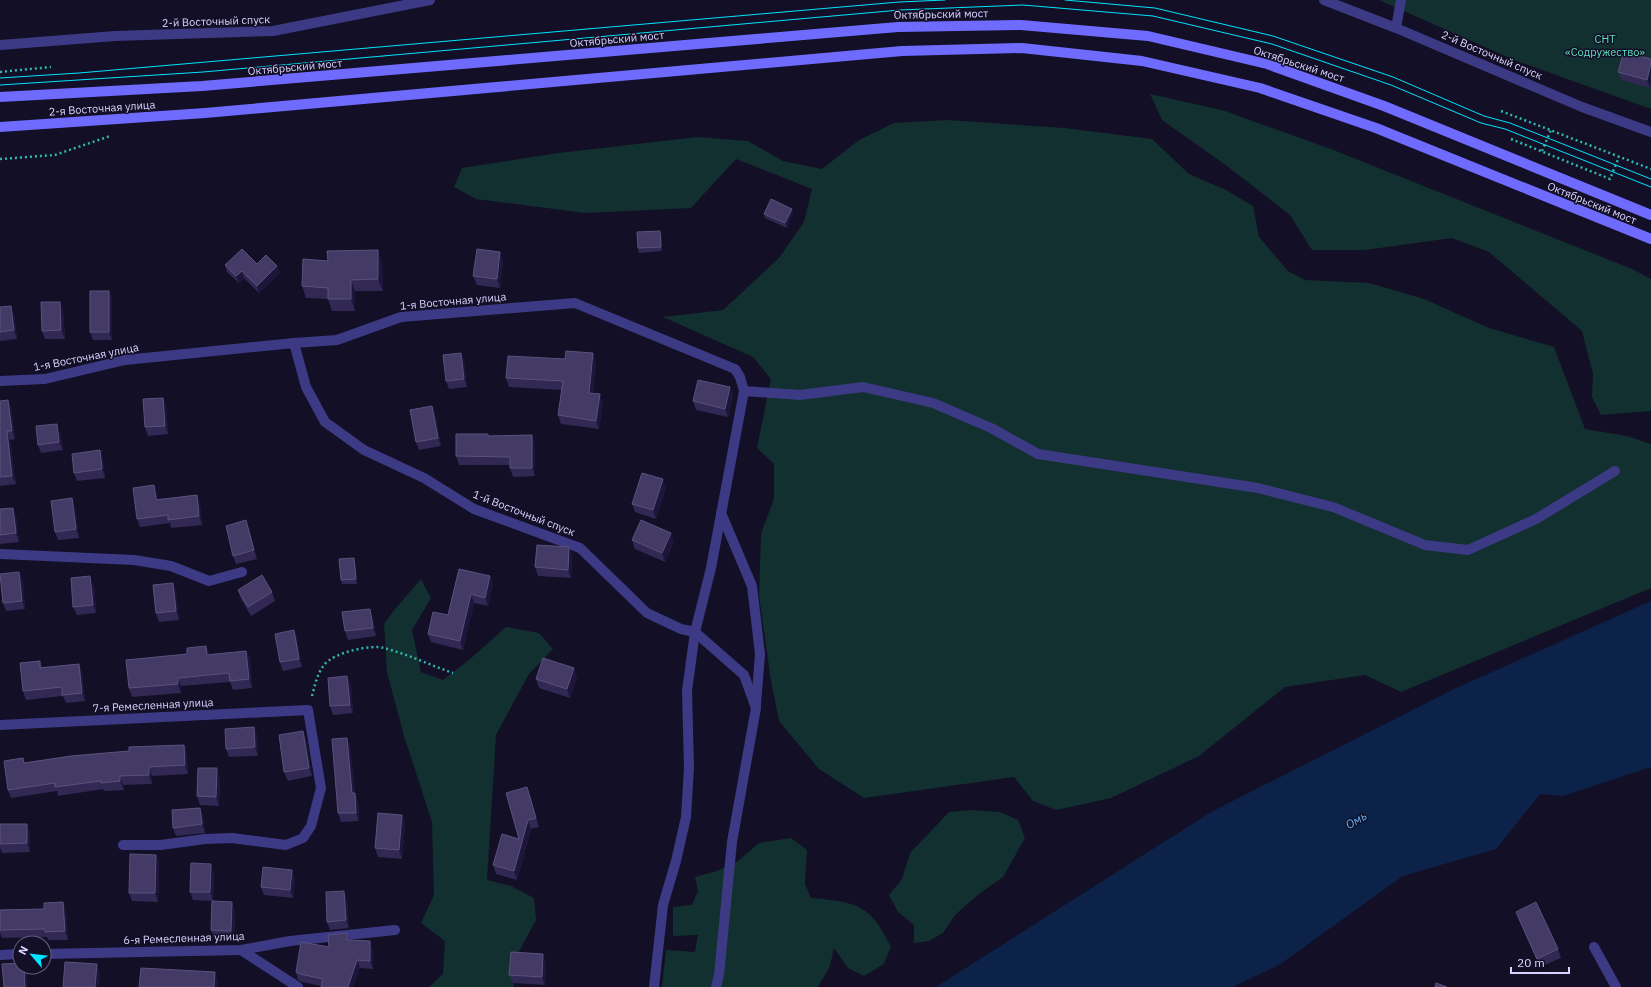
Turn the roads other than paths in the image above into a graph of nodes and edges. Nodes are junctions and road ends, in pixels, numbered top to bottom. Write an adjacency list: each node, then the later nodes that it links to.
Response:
1 (430, 0): 5 (street, 2-й Восточный спуск)
2 (1324, 0): 4 (street, 2-й Восточный спуск)
3 (1401, 0): 4 (street)
4 (1396, 28): 10 (street, 2-й Восточный спуск)
5 (0, 45)
6 (202, 86): 7 (main road, 2-я Восточная улица); 11 (main road, Октябрьский мост)
7 (0, 97)
8 (205, 113): 9 (main road, 2-я Восточная улица); 12 (main road, Октябрьский мост)
9 (0, 127)
10 (1651, 132)
11 (1651, 214)
12 (1651, 240)
13 (294, 343): 14 (street, 1-я Восточная улица); 15 (street, 1-я Восточная улица); 20 (street, 1-й Восточный спуск)
14 (0, 381)
15 (744, 392): 16 (street); 17 (street)
16 (1615, 471)
17 (721, 513): 20 (street); 21 (street)
18 (0, 554): 19 (street)
19 (242, 572)
20 (695, 632): 21 (street); 31 (street)
21 (756, 708): 32 (street)
22 (0, 725): 23 (street, 7-я Ремесленная улица)
23 (123, 845)
24 (395, 930): 26 (street, 6-я Ремесленная улица)
25 (1594, 947): 33 (street)
26 (241, 950): 28 (street, 6-я Ремесленная улица); 30 (street)
27 (12, 954): 29 (street)
28 (52, 954)
29 (0, 955)
30 (298, 987)
31 (654, 987)
32 (716, 987)
33 (1616, 987)

